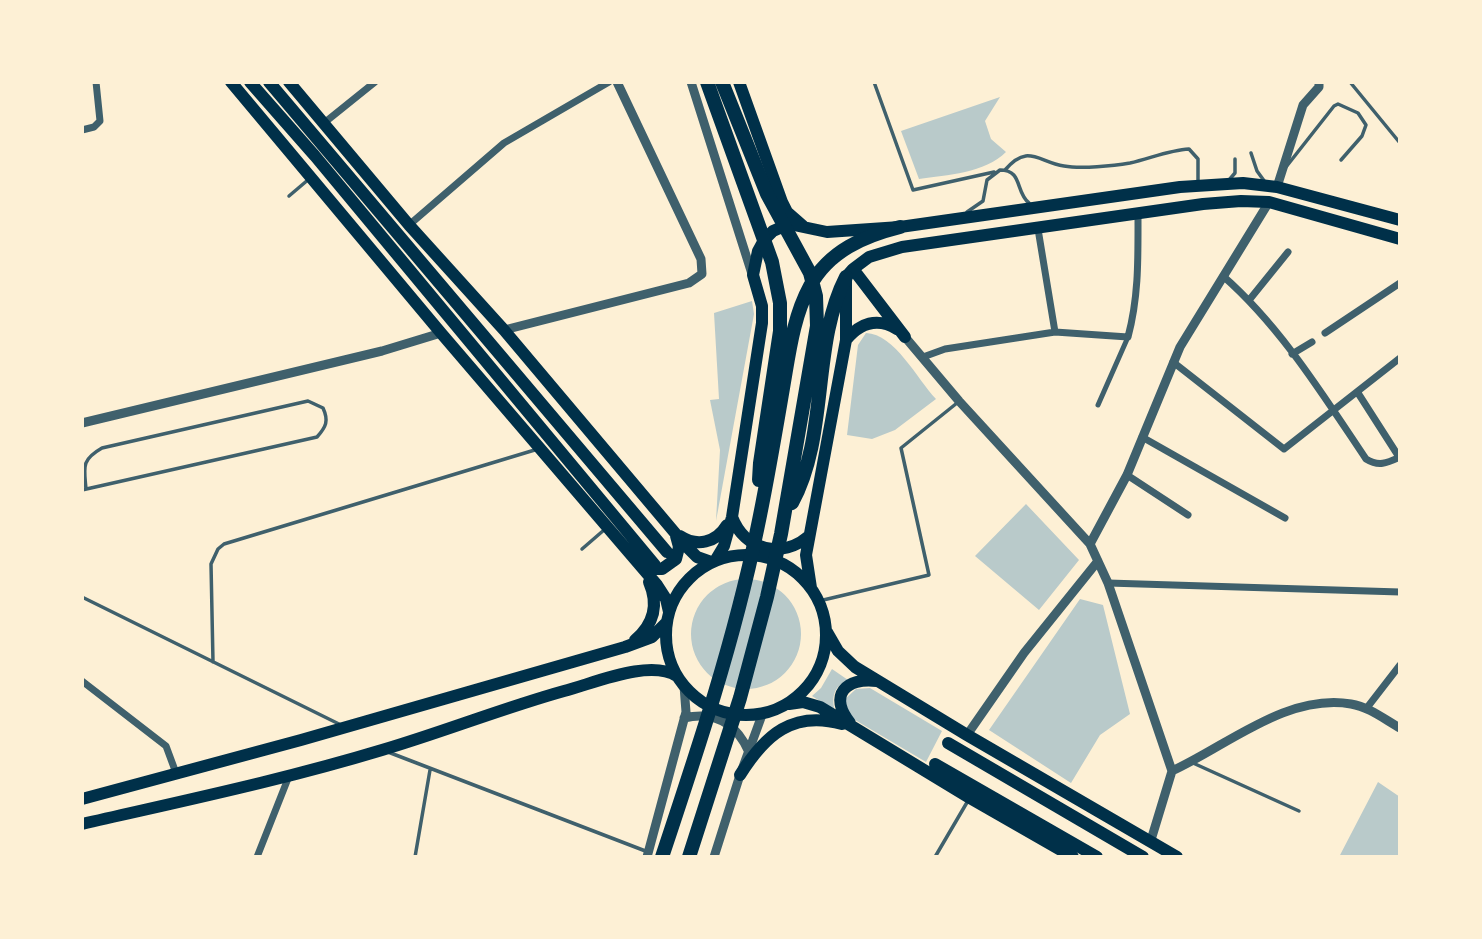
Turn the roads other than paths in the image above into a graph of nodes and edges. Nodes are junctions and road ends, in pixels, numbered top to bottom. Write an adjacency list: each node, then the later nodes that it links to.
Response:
1 (96, 82): 19 (street)
2 (233, 82): 21 (highway); 27 (highway)
3 (250, 82): 21 (highway)
4 (269, 82): 21 (highway)
5 (283, 82): 21 (highway)
6 (289, 82): 18 (highway)
7 (374, 82): 18 (street)
8 (609, 82): 37 (street)
9 (617, 82): 49 (street)
10 (691, 82): 45 (street)
11 (707, 82): 75 (highway)
12 (722, 82): 73 (highway)
13 (739, 82): 38 (highway)
14 (874, 82): 26 (lane)
15 (1328, 82): 17 (street)
16 (1350, 82): 20 (lane)
17 (1319, 84): 28 (street)
18 (324, 123): 37 (highway)
19 (82, 130)
20 (1400, 144)
21 (320, 153): 37 (highway); 43 (highway); 81 (highway); 85 (highway)
22 (1251, 153): 28 (lane)
23 (1235, 159): 29 (lane)
24 (1341, 160): 28 (lane)
25 (1005, 170): 26 (lane); 30 (lane); 33 (lane)
26 (994, 172): 35 (lane)
27 (311, 178): 31 (lane); 43 (highway)
28 (1279, 181): 29 (highway); 36 (highway)
29 (1215, 185): 30 (highway)
30 (1198, 186): 33 (highway)
31 (289, 195)
32 (1269, 202): 34 (highway); 41 (highway); 46 (street)
33 (1038, 207): 35 (highway)
34 (1138, 215): 40 (highway); 54 (street)
35 (955, 218): 39 (highway)
36 (1400, 220)
37 (408, 225): 49 (highway)
38 (803, 226): 39 (highway); 45 (highway)
39 (900, 227): 75 (highway)
40 (1038, 229): 44 (highway); 50 (street)
41 (1400, 239)
42 (1288, 252): 48 (street)
43 (381, 262): 51 (highway)
44 (849, 273): 53 (highway); 55 (highway); 73 (highway)
45 (753, 275): 72 (highway)
46 (1223, 276): 48 (street); 60 (street)
47 (1400, 283): 52 (street)
48 (1250, 299): 57 (street)
49 (504, 330): 77 (highway)
50 (1055, 331): 54 (street); 58 (street)
51 (441, 333): 65 (street); 67 (highway)
52 (1325, 333)
53 (905, 337): 55 (highway); 58 (street)
54 (1128, 337): 63 (street)
55 (846, 340): 78 (highway)
56 (1311, 342): 57 (street)
57 (1292, 354): 64 (street)
58 (923, 358): 62 (street)
59 (1400, 358): 61 (street)
60 (1173, 362): 64 (street); 66 (street)
61 (1358, 393): 64 (street); 68 (street)
62 (959, 401): 79 (street); 90 (lane)
63 (1098, 405)
64 (1334, 412): 68 (street)
65 (82, 423)
66 (1142, 437): 69 (street); 74 (street)
67 (540, 448): 76 (highway); 94 (lane)
68 (1400, 457)
69 (1127, 475): 71 (street); 79 (street)
70 (84, 489): 70 (lane)
71 (1188, 515)
72 (732, 517): 77 (highway); 78 (highway); 83 (highway)
73 (784, 517): 125 (highway)
74 (1285, 518)
75 (759, 522): 122 (highway)
76 (607, 527): 80 (lane); 84 (highway)
77 (674, 531): 83 (highway); 84 (highway)
78 (809, 536): 87 (highway)
79 (1090, 544): 82 (street)
80 (582, 549)
81 (667, 552)
82 (1098, 561): 86 (street); 106 (street)
83 (713, 562): 87 (highway); 91 (highway)
84 (639, 564): 91 (highway); 93 (highway)
85 (655, 565)
86 (1108, 583): 88 (street); 113 (street)
87 (811, 587): 90 (highway)
88 (1400, 592)
89 (82, 597): 94 (lane)
90 (819, 601): 92 (highway)
91 (668, 617): 93 (highway); 97 (highway)
92 (827, 632): 98 (highway); 99 (highway)
93 (625, 647): 103 (highway)
94 (213, 662): 103 (lane)
95 (1400, 665): 100 (street)
96 (82, 681): 114 (street)
97 (680, 681): 101 (highway); 102 (street); 108 (highway)
98 (880, 682): 104 (highway); 106 (highway)
99 (789, 704): 101 (highway); 104 (highway)
100 (1366, 709): 105 (street); 110 (street)
101 (762, 715): 109 (street)
102 (684, 718): 109 (street); 122 (street)
103 (344, 726): 114 (highway)
104 (855, 728): 115 (highway); 117 (highway)
105 (1400, 728)
106 (967, 735): 121 (highway)
107 (948, 743): 130 (highway)
108 (383, 750): 112 (lane); 116 (highway)
109 (748, 750): 115 (street)
110 (1192, 762): 113 (street); 119 (lane)
111 (935, 764): 129 (highway)
112 (430, 770): 122 (lane); 124 (lane)
113 (1172, 771): 121 (street)
114 (176, 773): 118 (highway)
115 (740, 775): 126 (street)
116 (289, 776): 120 (highway); 123 (street)
117 (970, 798): 127 (lane); 128 (highway)
118 (82, 799)
119 (1299, 811)
120 (82, 824)
121 (1152, 840): 131 (highway)
122 (652, 855)
123 (257, 857)
124 (415, 857)
125 (689, 857)
126 (714, 857)
127 (935, 857)
128 (1073, 857)
129 (1097, 857)
130 (1143, 857)
131 (1177, 857)

